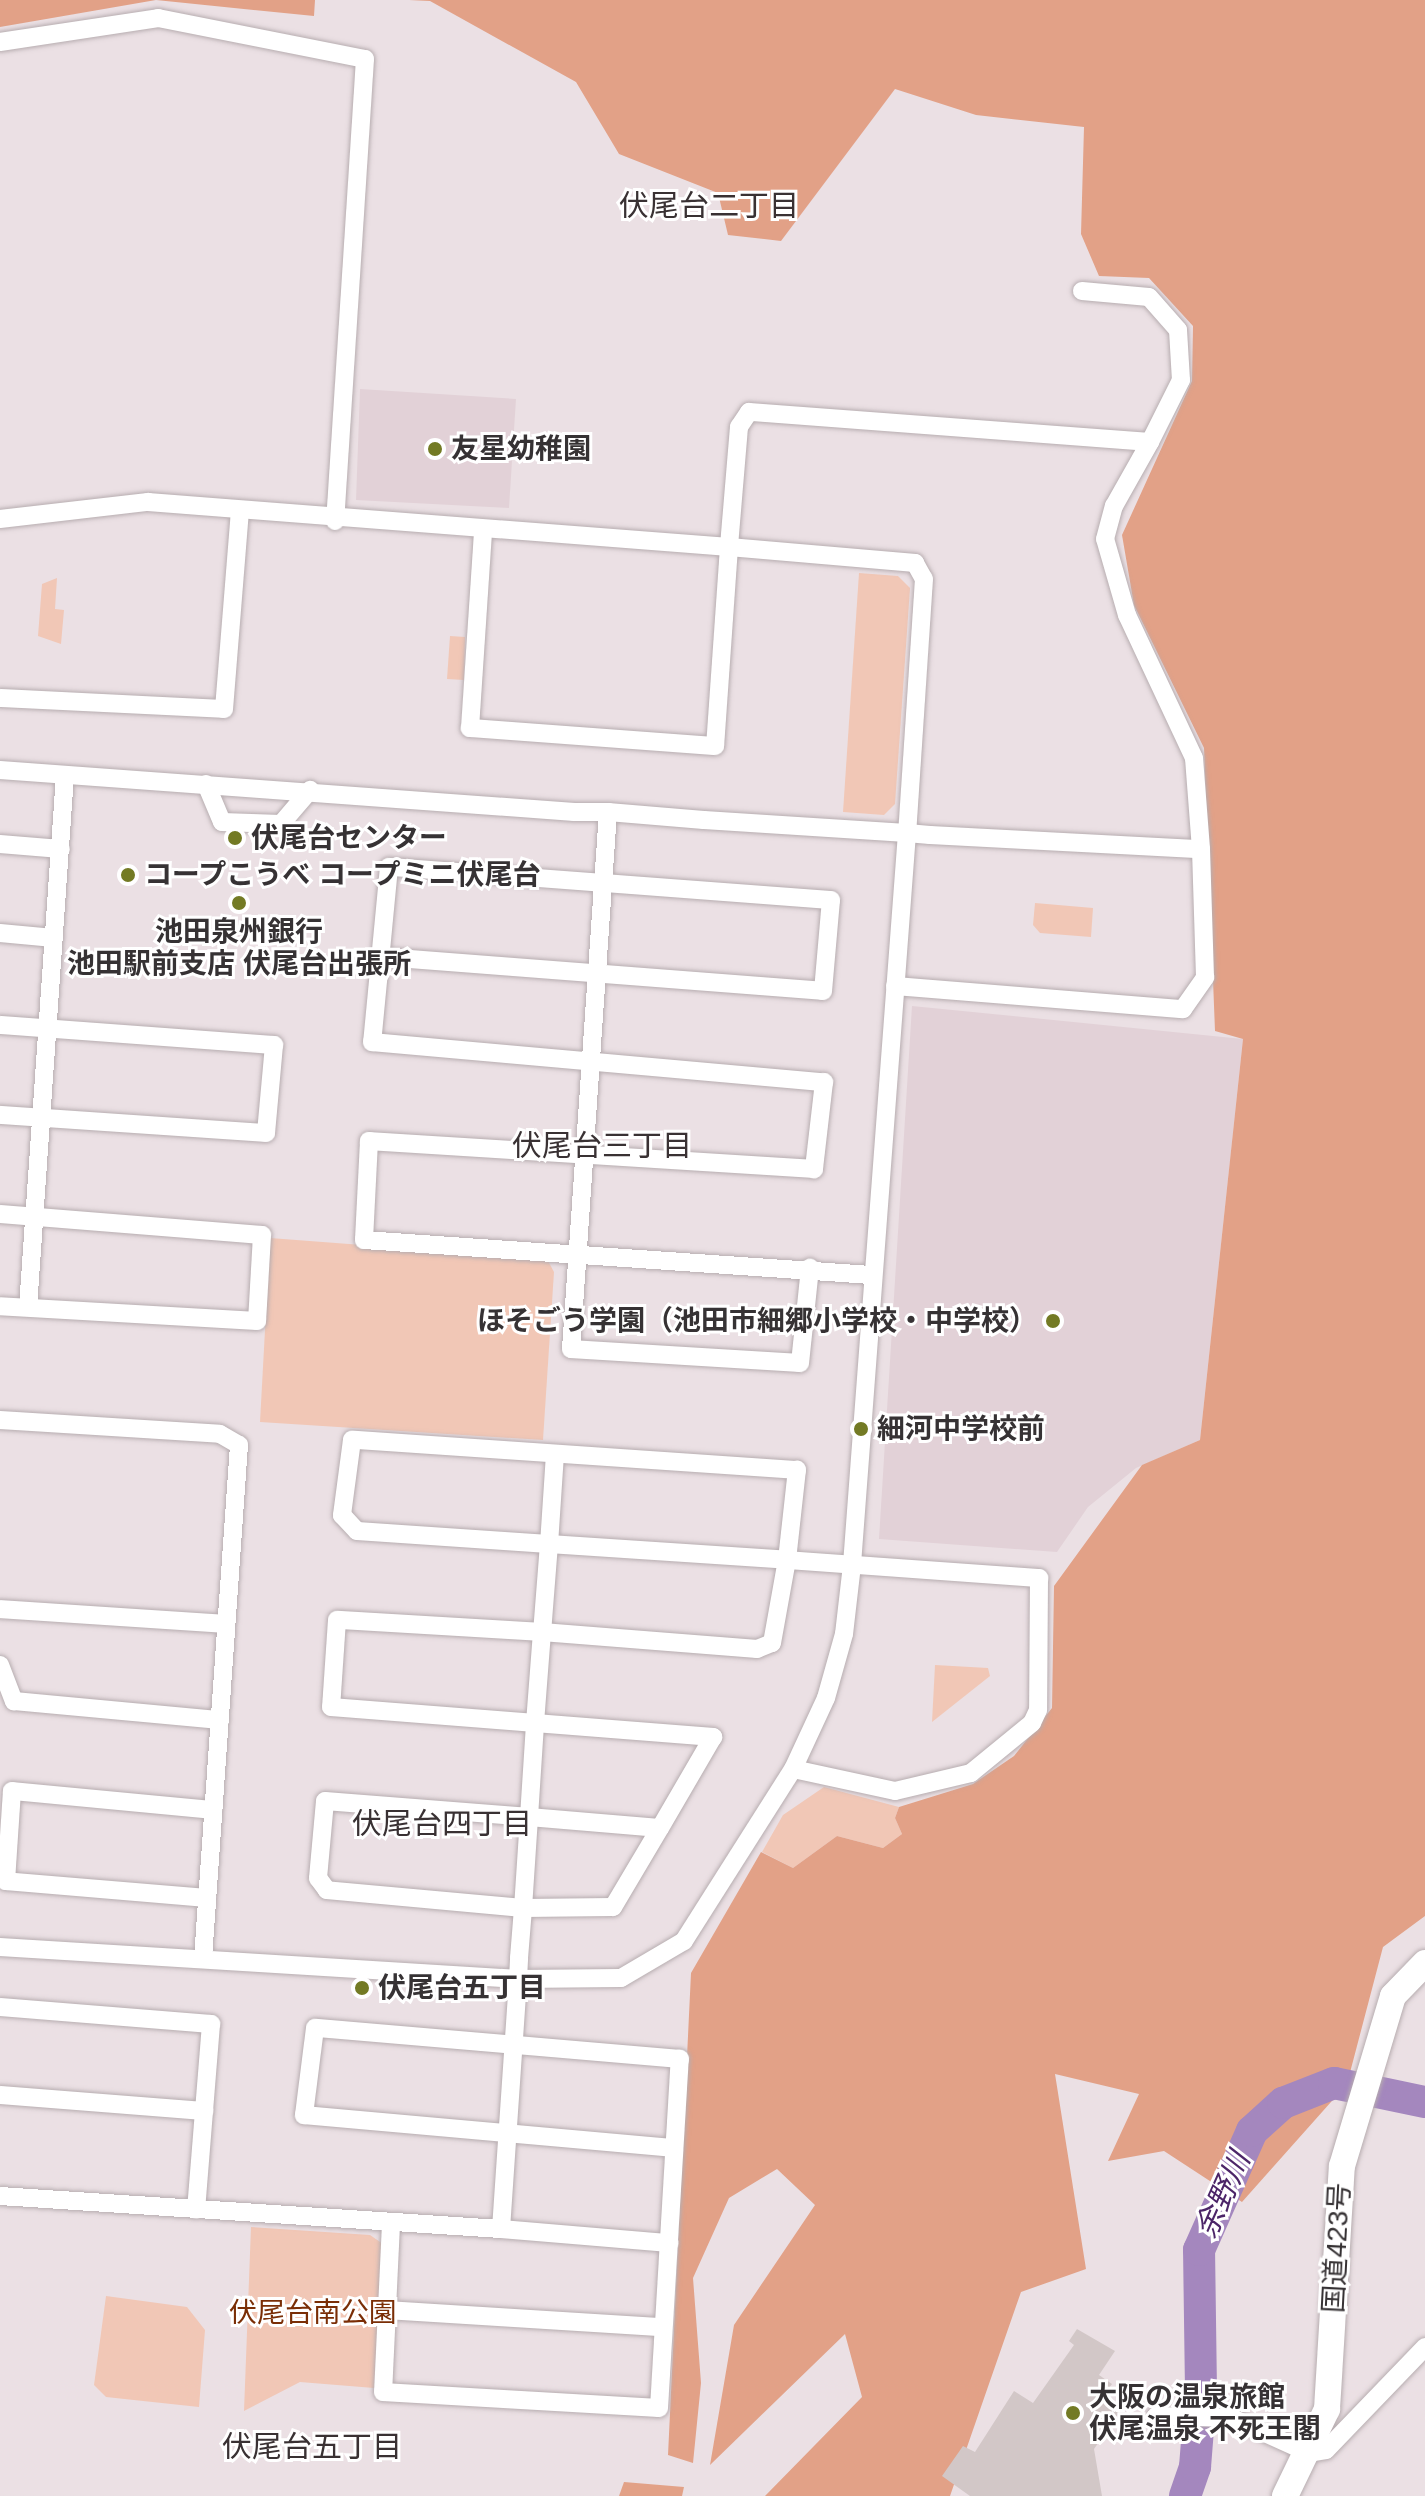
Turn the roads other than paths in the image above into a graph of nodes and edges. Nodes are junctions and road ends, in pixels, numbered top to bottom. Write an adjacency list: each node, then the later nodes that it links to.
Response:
1 (0, 42): 6 (street)
2 (1082, 291): 3 (street)
3 (1150, 442): 8 (street); 18 (street)
4 (240, 511): 5 (street); 6 (street); 9 (street)
5 (0, 519)
6 (335, 521): 7 (street)
7 (483, 530): 8 (street); 8 (street)
8 (729, 547): 15 (street)
9 (0, 698)
10 (0, 770): 11 (street)
11 (65, 775): 12 (street); 17 (street)
12 (206, 784): 13 (street); 13 (street)
13 (310, 790): 14 (street)
14 (608, 812): 15 (street); 19 (street)
15 (907, 833): 18 (street); 24 (street)
16 (0, 844): 17 (street)
17 (61, 849): 21 (street)
18 (1201, 849): 24 (street)
19 (603, 884): 22 (street); 23 (street); 23 (street)
20 (0, 933): 21 (street)
21 (54, 938): 26 (street)
22 (383, 957): 23 (street); 27 (street)
23 (596, 975): 27 (street)
24 (895, 986): 35 (street)
25 (0, 1025): 26 (street)
26 (46, 1028): 29 (street); 29 (street)
27 (590, 1066): 30 (street); 30 (street)
28 (0, 1115): 29 (street)
29 (41, 1118): 32 (street)
30 (584, 1155): 33 (street); 33 (street)
31 (0, 1214): 32 (street)
32 (37, 1218): 37 (street); 37 (street)
33 (578, 1253): 34 (street); 34 (street)
34 (810, 1268): 35 (street)
35 (871, 1275): 42 (street)
36 (0, 1306): 37 (street)
37 (28, 1307)
38 (0, 1420): 44 (street)
39 (555, 1454): 40 (street); 40 (street); 41 (street)
40 (549, 1544): 41 (street); 45 (street)
41 (787, 1560): 42 (street); 45 (street)
42 (852, 1565): 49 (street); 49 (street)
43 (0, 1609): 44 (street)
44 (226, 1624): 47 (street)
45 (542, 1632): 48 (street); 48 (street)
46 (0, 1665): 47 (street)
47 (220, 1720): 50 (street)
48 (535, 1723): 51 (street); 52 (street)
49 (793, 1769): 58 (street)
50 (213, 1810): 53 (street); 53 (street)
51 (529, 1817): 52 (street); 54 (street); 54 (street)
52 (660, 1828): 54 (street)
53 (207, 1898): 56 (street)
54 (523, 1908): 58 (street)
55 (0, 1947): 56 (street)
56 (203, 1958): 58 (street)
57 (1425, 1963): 74 (highway, 国道423号)
58 (518, 1979): 60 (street)
59 (0, 2007): 62 (street)
60 (514, 2045): 63 (street); 63 (street); 64 (street)
61 (0, 2095): 62 (street)
62 (204, 2111): 66 (street)
63 (508, 2132): 64 (street); 68 (street)
64 (672, 2148): 69 (street)
65 (0, 2196): 66 (street)
66 (196, 2209): 67 (street)
67 (391, 2224): 68 (street); 70 (street)
68 (501, 2229): 69 (street)
69 (669, 2243): 71 (street)
70 (387, 2310): 71 (street); 71 (street)
71 (661, 2327)
72 (1425, 2347): 74 (street)
73 (1156, 2416): 74 (street)
74 (1309, 2453): 75 (highway, 国道423号)
75 (1285, 2496)

